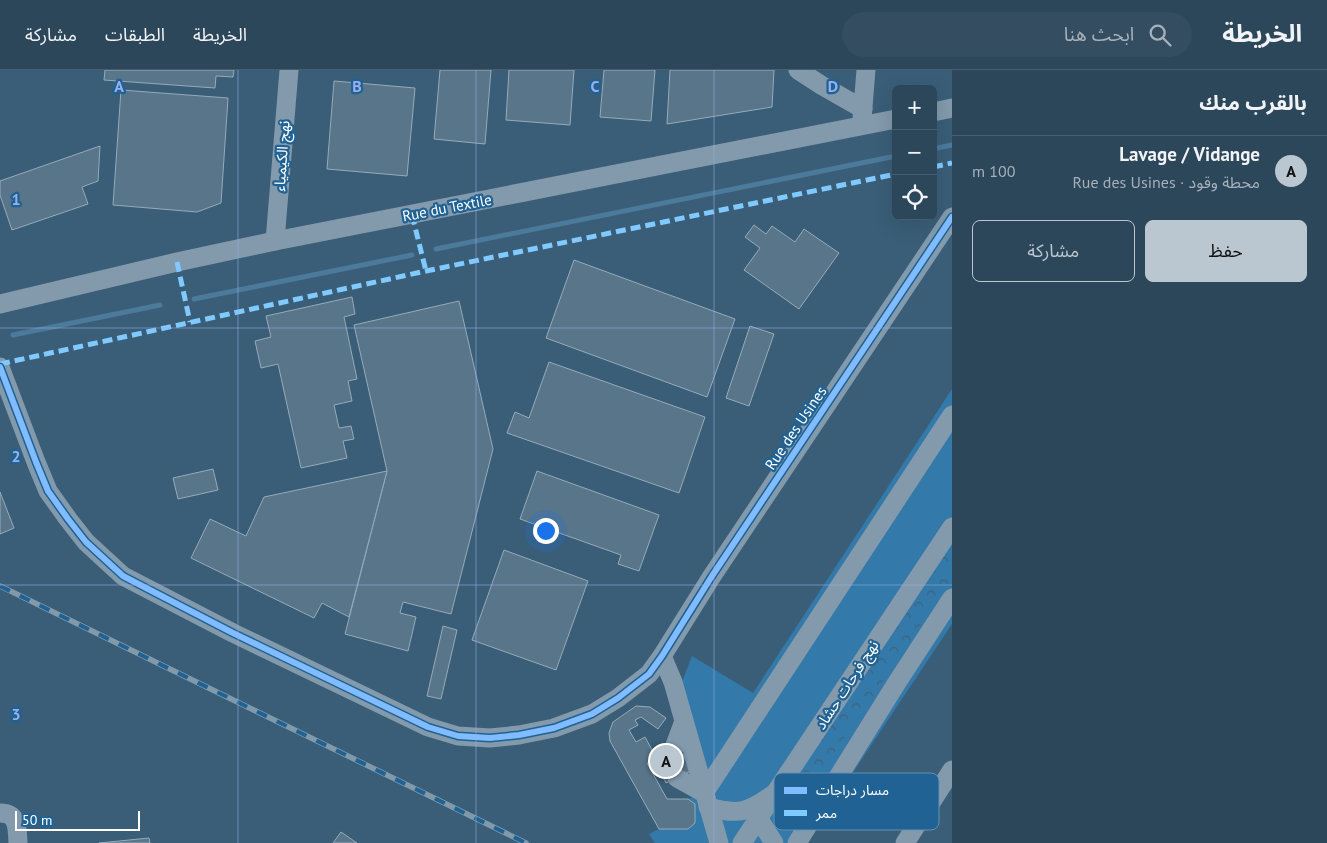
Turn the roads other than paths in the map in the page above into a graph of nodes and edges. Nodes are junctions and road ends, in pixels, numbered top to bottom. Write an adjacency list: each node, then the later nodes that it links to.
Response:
1 (289, 70): 9 (street, نهج الكيمياء)
2 (798, 70): 6 (street)
3 (866, 70): 6 (street)
4 (952, 108): 5 (street)
5 (937, 111)
6 (862, 117): 7 (street, Rue du Textile); 9 (street, Rue du Textile)
7 (892, 120)
8 (952, 217): 15 (street, Rue des Usines)
9 (276, 241): 10 (street, Rue du Textile)
10 (0, 304)
11 (0, 367): 15 (street, Rue des Usines)
12 (952, 415): 23 (street)
13 (952, 527): 18 (street, نهج فرحات حشاد)
14 (952, 598): 19 (street)
15 (662, 656): 16 (street)
16 (684, 721): 23 (street); 23 (street)
17 (952, 770): 20 (street)
18 (790, 773)
19 (841, 773)
20 (939, 790)
21 (774, 794): 23 (street)
22 (774, 797): 25 (street, نهج فرحات حشاد)
23 (706, 800): 29 (street)
24 (0, 813): 28 (street)
25 (759, 819): 30 (street, نهج فرحات حشاد); 31 (street)
26 (805, 830): 32 (street)
27 (913, 830): 33 (street)
28 (18, 843)
29 (719, 843)
30 (742, 843)
31 (774, 843)
32 (797, 843)
33 (905, 843)

